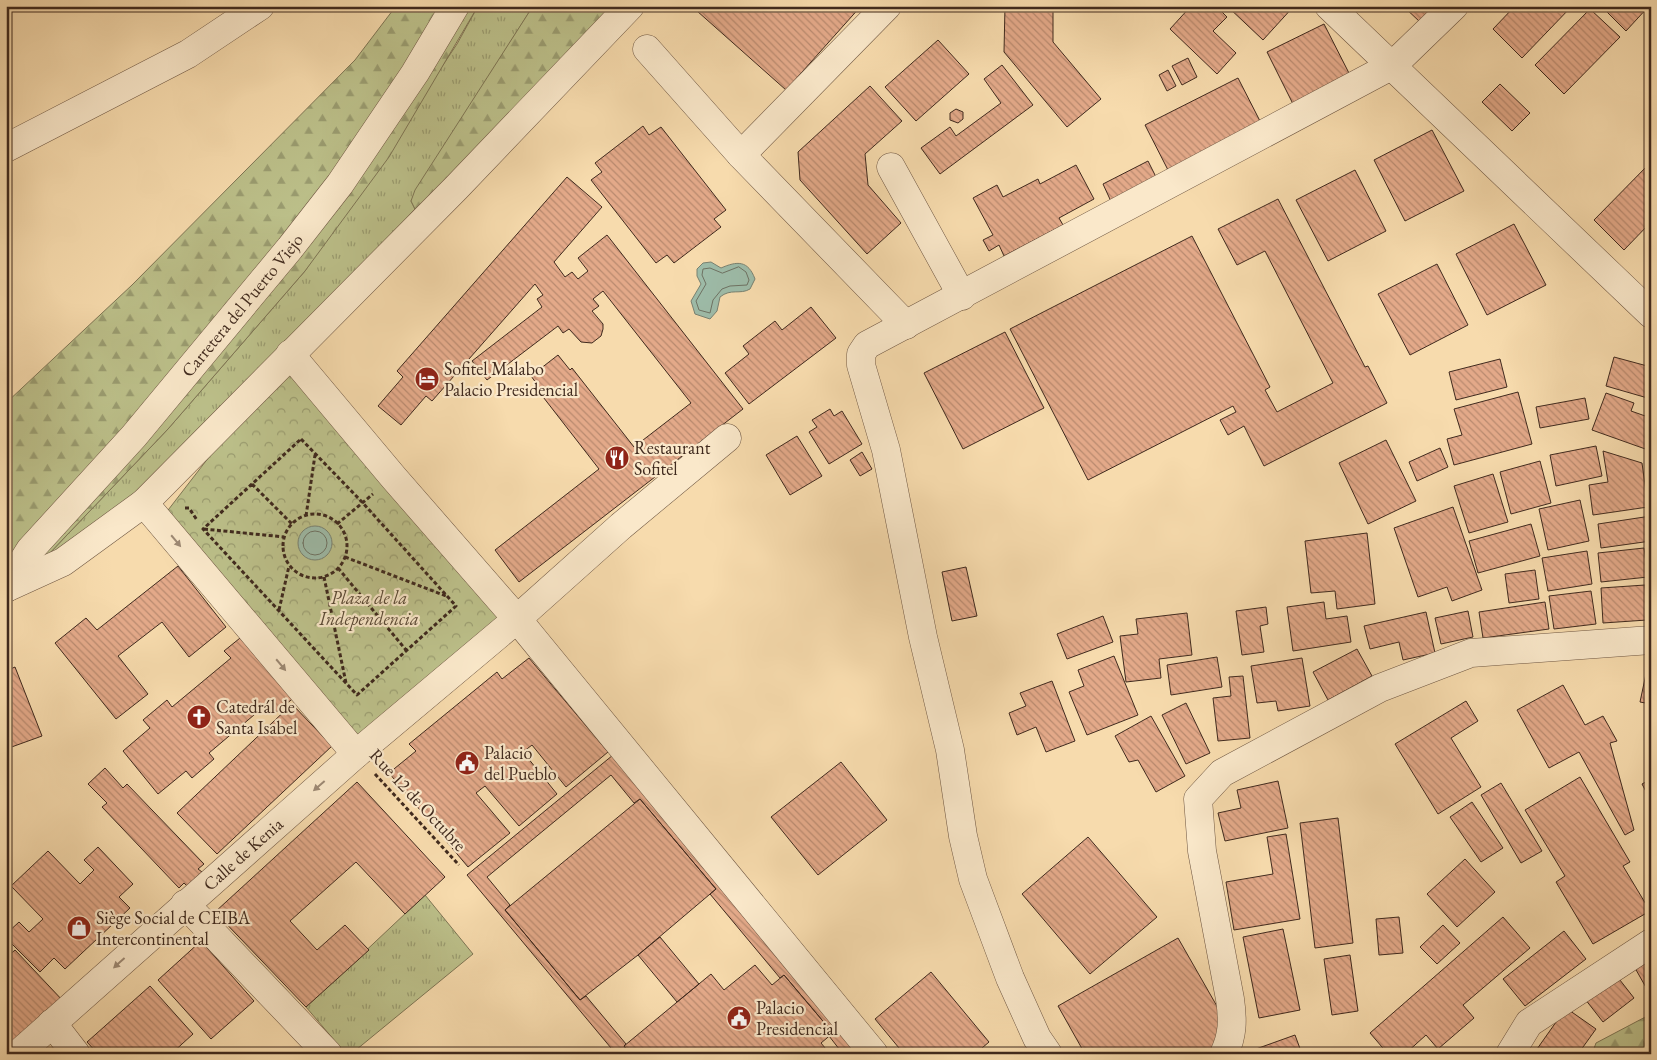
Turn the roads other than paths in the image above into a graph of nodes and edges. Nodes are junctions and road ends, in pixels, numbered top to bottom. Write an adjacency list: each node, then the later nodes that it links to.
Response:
1 (260, 6): 9 (street)
2 (455, 6): 18 (street, Carretera del Puerto Viejo)
3 (630, 6): 15 (street)
4 (887, 6): 10 (street)
5 (1329, 6): 8 (street)
6 (1454, 6): 8 (street)
7 (647, 49): 10 (street)
8 (1393, 65): 12 (street); 13 (street)
9 (6, 148)
10 (741, 155): 14 (street)
11 (891, 168): 12 (street)
12 (962, 296): 14 (street)
13 (1651, 314)
14 (906, 325): 29 (street)
15 (290, 354): 17 (street); 19 (street)
16 (727, 438): 19 (street)
17 (144, 503): 18 (street); 21 (street, one-way to 21)
18 (6, 588)
19 (517, 620): 21 (street); 28 (street)
20 (1651, 640): 30 (street)
21 (356, 754): 22 (street, Calle de Kenia, one-way to 22)
22 (185, 904): 24 (street, Calle de Kenia, one-way to 24); 27 (street)
23 (1651, 943): 31 (street)
24 (52, 1023): 25 (street, Calle de Kenia); 26 (street)
25 (18, 1054)
26 (76, 1054)
27 (328, 1054)
28 (874, 1054)
29 (1048, 1054)
30 (1224, 1054)
31 (1510, 1054)

